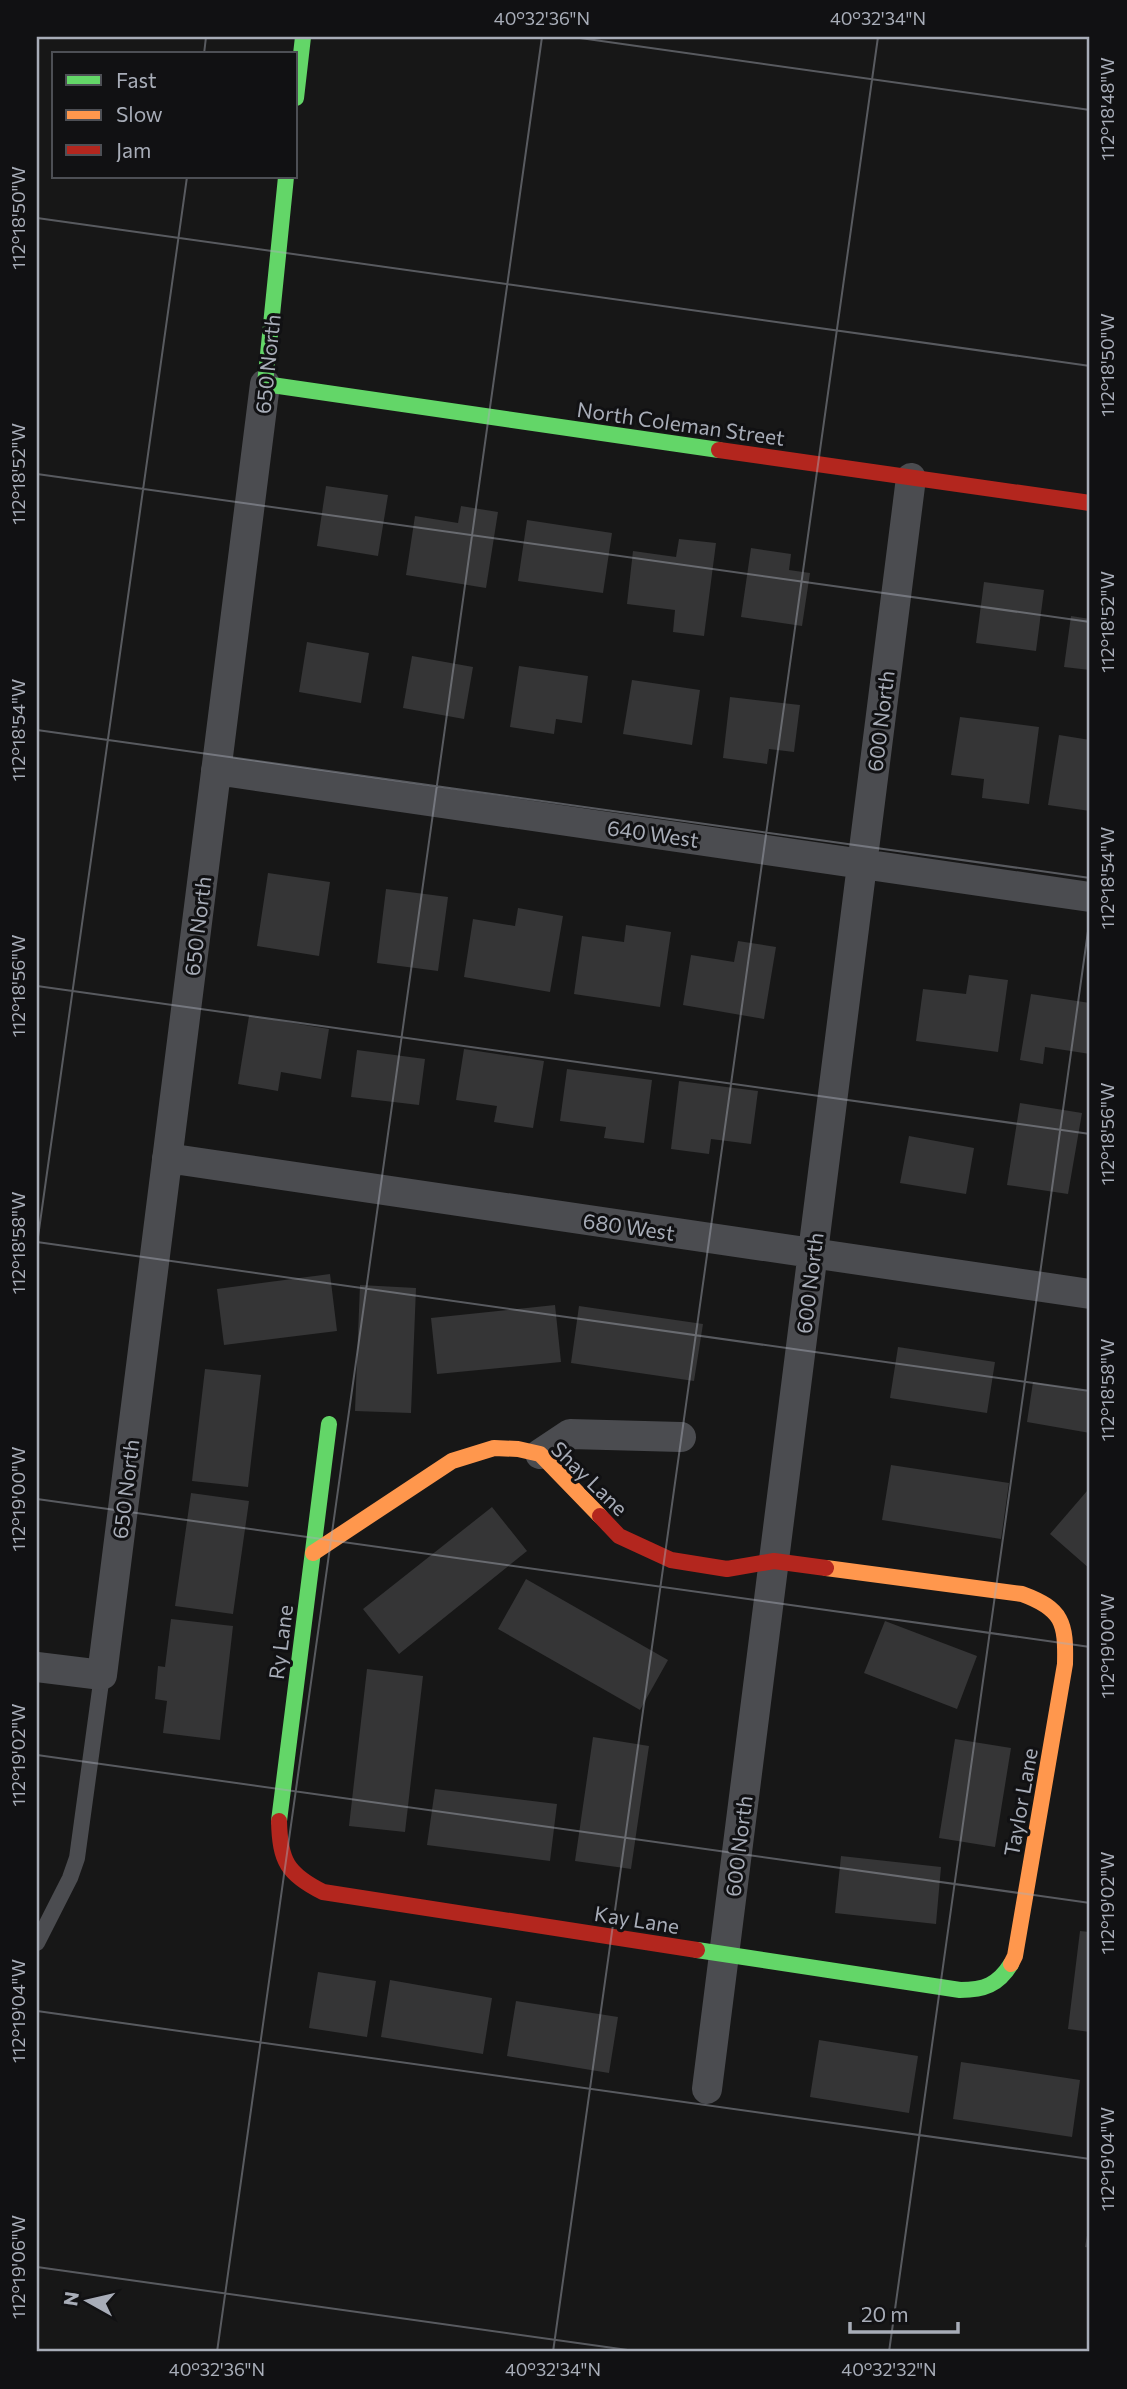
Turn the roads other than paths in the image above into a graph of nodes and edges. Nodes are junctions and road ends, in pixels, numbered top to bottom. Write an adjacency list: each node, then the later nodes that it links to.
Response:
1 (303, 37): 2 (street)
2 (298, 81)
3 (286, 178): 4 (street, 650 North)
4 (265, 384): 5 (street, North Coleman Street); 7 (street, 650 North)
5 (911, 478): 6 (street, North Coleman Street); 8 (street, 600 North)
6 (1090, 503)
7 (216, 770): 8 (street, 640 West); 10 (street, 650 North)
8 (862, 864): 9 (street, 640 West); 11 (street, 600 North)
9 (1090, 897)
10 (167, 1158): 11 (street, 680 West); 20 (street, 650 North)
11 (813, 1253): 12 (street, 680 West); 17 (street, 600 North)
12 (1090, 1294)
13 (329, 1424): 16 (street, Ry Lane)
14 (681, 1437): 15 (street)
15 (540, 1454): 16 (street, Shay Lane); 17 (street, Shay Lane)
16 (313, 1553): 21 (street, Ry Lane)
17 (774, 1561): 18 (street, Shay Lane); 23 (street, 600 North)
18 (1060, 1615): 24 (street, Taylor Lane)
19 (37, 1667): 20 (street)
20 (102, 1675): 22 (lane)
21 (285, 1864): 23 (street, Kay Lane)
22 (37, 1943)
23 (724, 1954): 24 (street, Kay Lane); 25 (street, 600 North)
24 (991, 1987)
25 (707, 2089)

